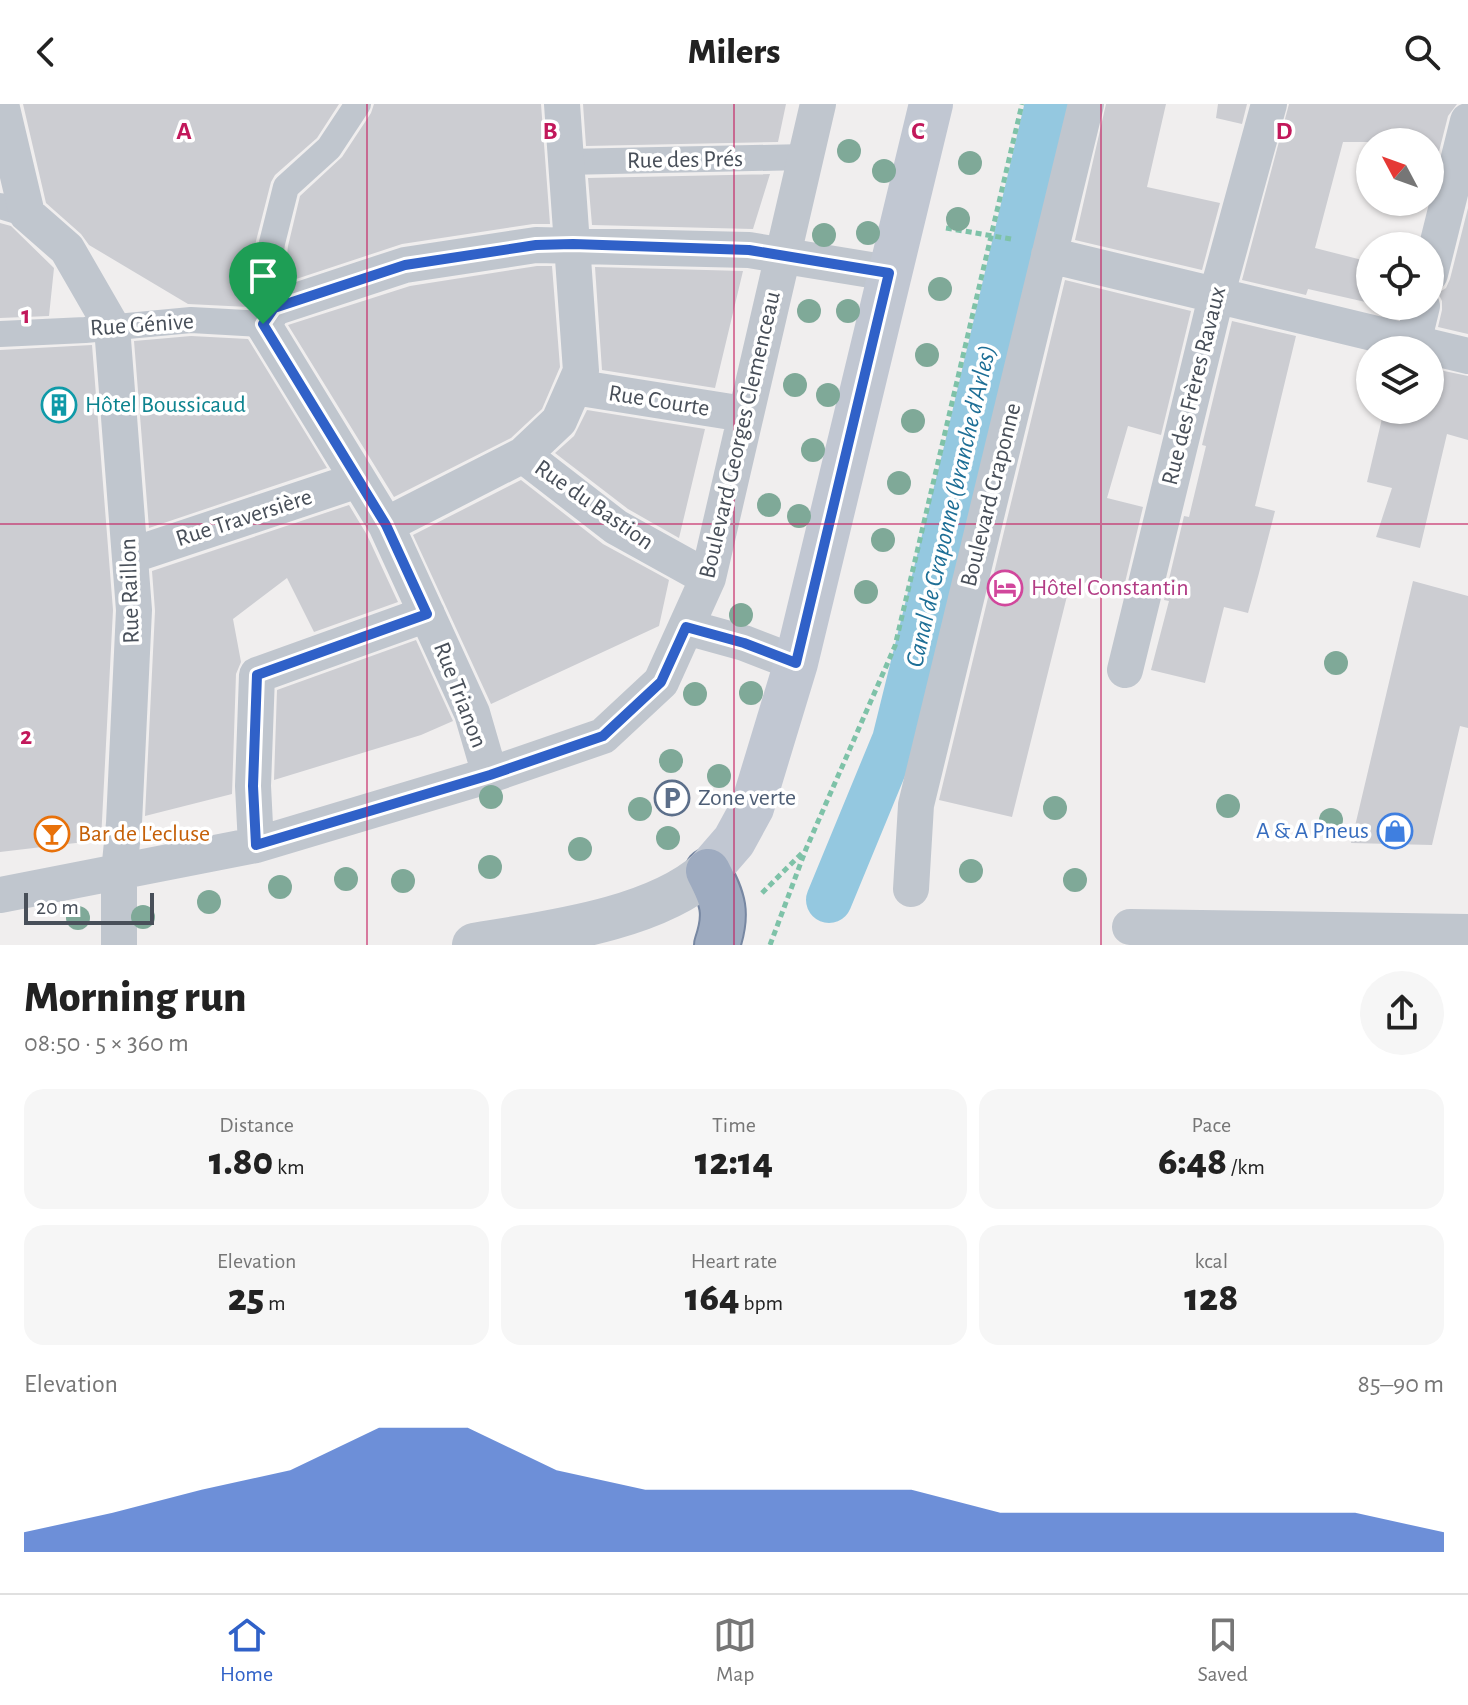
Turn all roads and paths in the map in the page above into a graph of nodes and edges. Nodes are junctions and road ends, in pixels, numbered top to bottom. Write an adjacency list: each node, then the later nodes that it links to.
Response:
1 (1, 104): 12 (street)
2 (358, 104): 22 (street)
3 (562, 104): 11 (street)
4 (818, 104): 10 (street, Boulevard Georges Clemenceau)
5 (931, 104): 13 (main road)
6 (1022, 104): 15 (path)
7 (1086, 104): 18 (street, Boulevard Craponne)
8 (1269, 104): 21 (street, Rue des Frères Ravaux)
9 (1468, 121): 14 (street)
10 (805, 157): 11 (street, Rue des Prés); 19 (street, Boulevard Georges Clemenceau)
11 (565, 162): 17 (street)
12 (14, 210): 23 (street, Rue Raillon)
13 (903, 221): 15 (path); 20 (main road)
14 (1440, 232)
15 (991, 235): 16 (path); 50 (path)
16 (1014, 239)
17 (573, 244): 19 (street); 22 (street); 28 (street)
18 (1049, 255): 21 (street); 43 (street, Boulevard Craponne)
19 (783, 256): 20 (street); 29 (street, Boulevard Georges Clemenceau)
20 (889, 273): 37 (main road)
21 (1216, 297): 25 (street); 38 (street, Rue des Frères Ravaux)
22 (263, 324): 23 (street, Rue Génive); 31 (street, Rue Trianon)
23 (112, 327): 24 (street, Rue Génive); 33 (street, Rue Raillon)
24 (0, 334)
25 (1383, 336)
26 (1444, 350): 27 (street)
27 (1468, 356)
28 (574, 387): 29 (street, Rue Courte); 30 (street)
29 (744, 414): 34 (street, Boulevard Georges Clemenceau)
30 (523, 455): 32 (street); 34 (street, Rue du Bastion)
31 (358, 480): 32 (street, Rue Trianon); 33 (street, Rue Traversière)
32 (386, 525): 35 (street, Rue Trianon)
33 (130, 556): 42 (street, Rue Raillon)
34 (708, 578): 36 (street, Boulevard Georges Clemenceau)
35 (427, 614): 39 (street, Rue Trianon); 40 (street)
36 (686, 627): 37 (street); 39 (street, Boulevard Georges Clemenceau)
37 (796, 663): 41 (main road)
38 (1125, 670)
39 (490, 775): 40 (street, Boulevard Georges Clemenceau)
40 (256, 845): 42 (street, Boulevard Georges Clemenceau)
41 (708, 871): 48 (street); 49 (highway)
42 (119, 872): 44 (street, Boulevard Georges Clemenceau); 47 (street, Rue Raillon)
43 (911, 889)
44 (0, 895)
45 (1130, 927): 46 (street)
46 (1468, 932)
47 (119, 945)
48 (474, 945)
49 (717, 945)
50 (770, 945)

